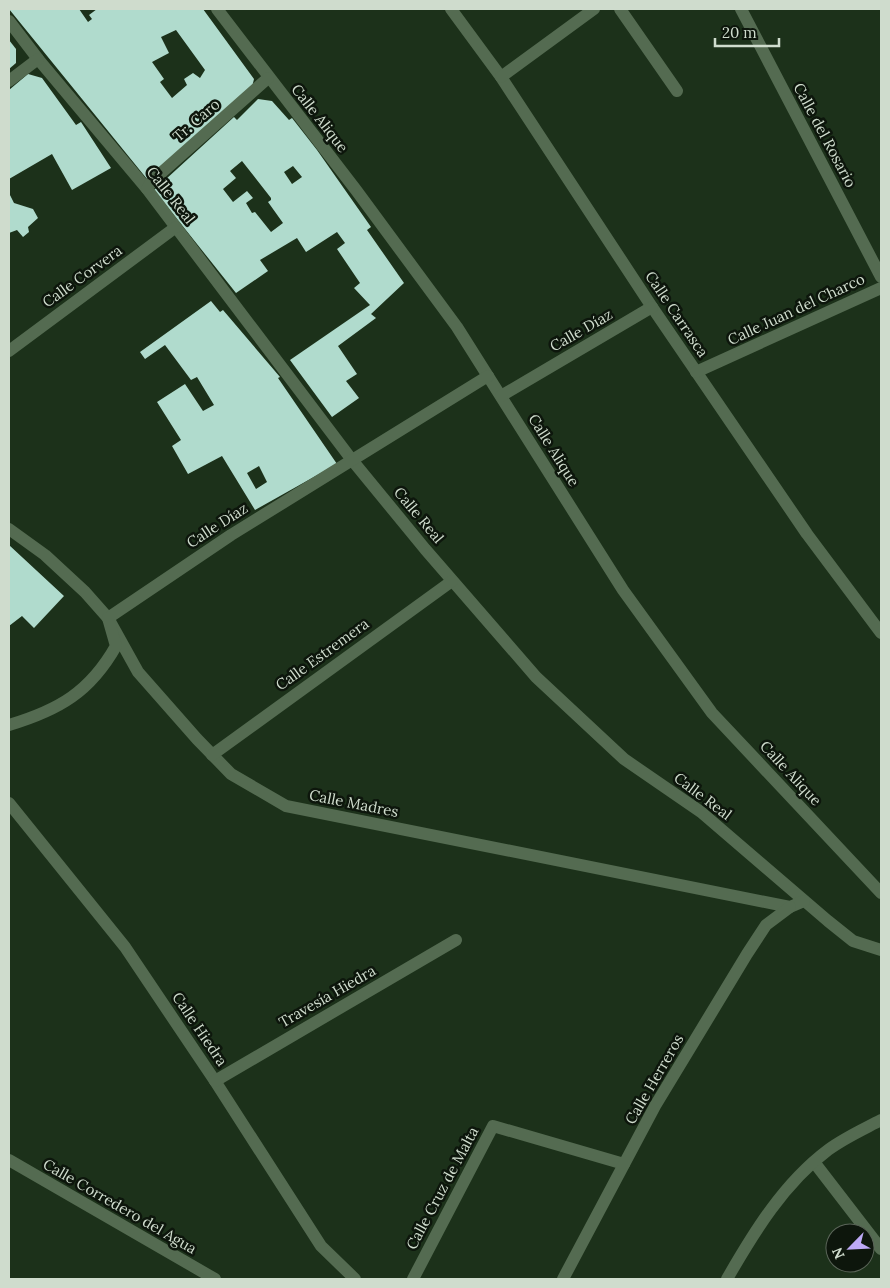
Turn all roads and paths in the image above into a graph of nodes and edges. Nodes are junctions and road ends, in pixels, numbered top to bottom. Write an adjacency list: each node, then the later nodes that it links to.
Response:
1 (217, 9): 9 (street, Calle Alique)
2 (451, 9): 8 (street, Calle Carrasca)
3 (594, 9): 8 (street)
4 (620, 9): 11 (street)
5 (741, 9): 14 (street, Calle del Rosario)
6 (9, 21): 7 (street, Calle Real)
7 (38, 60): 10 (street); 12 (street, Calle Real)
8 (501, 77): 16 (street, Calle Carrasca)
9 (268, 78): 12 (street, Tr. Caro); 19 (street, Calle Alique)
10 (9, 81)
11 (677, 91)
12 (146, 189): 13 (street, Calle Real)
13 (176, 227): 17 (street, Calle Corvera); 21 (street, Calle Real)
14 (881, 277)
15 (881, 288): 18 (street, Calle Juan del Charco)
16 (652, 307): 18 (street, Calle Carrasca); 20 (street, Calle Díaz)
17 (9, 351)
18 (696, 372): 25 (street, Calle Carrasca)
19 (488, 376): 20 (street, Calle Alique); 21 (street, Calle Díaz)
20 (501, 396): 29 (street, Calle Alique)
21 (352, 460): 23 (street, Calle Real); 24 (street, Calle Díaz)
22 (9, 528): 24 (street, Calle Madres)
23 (452, 581): 27 (street, Calle Estremera); 30 (street, Calle Real)
24 (108, 618): 26 (street); 27 (street, Calle Madres)
25 (881, 633)
26 (9, 724)
27 (212, 755): 31 (street, Calle Madres)
28 (9, 803): 34 (street, Calle Hiedra)
29 (881, 893)
30 (804, 901): 31 (street); 33 (street, Calle Real)
31 (790, 907): 38 (street, Calle Herreros)
32 (456, 940): 34 (street, Travesía Hiedra)
33 (881, 950)
34 (215, 1081): 41 (street, Calle Hiedra)
35 (881, 1120): 37 (street)
36 (9, 1160): 40 (street, Calle Corredero del Agua)
37 (814, 1162): 39 (street); 44 (street)
38 (624, 1164): 42 (street, Calle Cruz de Malta); 43 (street, Calle Herreros)
39 (881, 1249)
40 (215, 1279)
41 (355, 1279)
42 (413, 1279)
43 (563, 1279)
44 (727, 1279)

